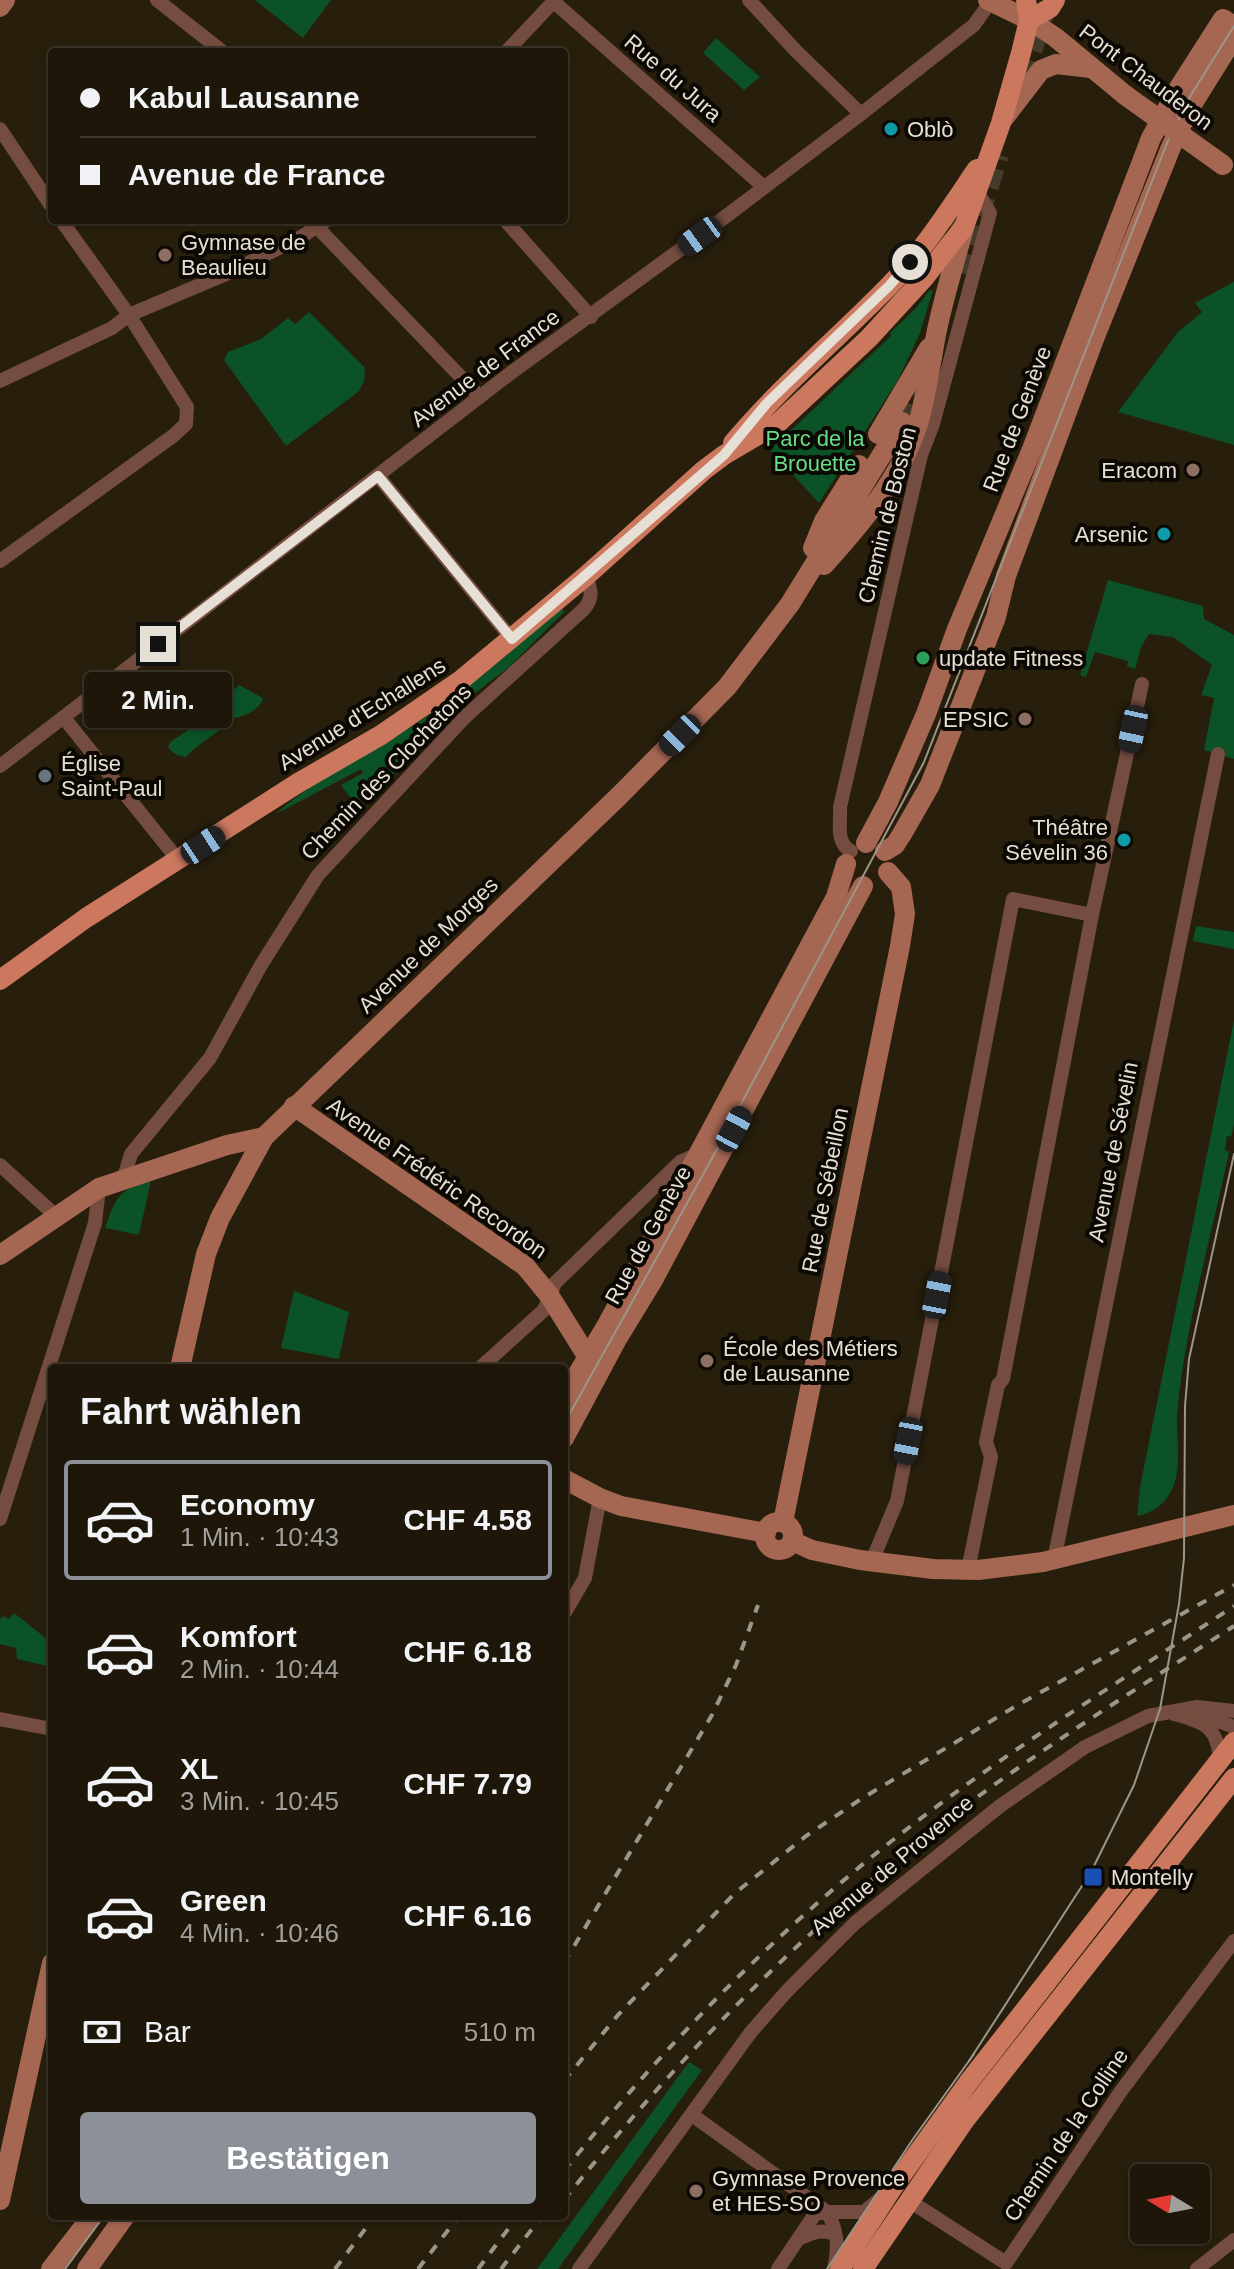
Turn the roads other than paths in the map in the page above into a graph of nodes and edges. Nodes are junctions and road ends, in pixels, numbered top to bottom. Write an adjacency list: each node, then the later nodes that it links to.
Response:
1 (5, 0): 7 (street)
2 (157, 0): 11 (street)
3 (749, 0): 14 (street)
4 (1055, 0): 8 (main road)
5 (554, 1): 12 (street); 18 (street, Rue du Jura)
6 (990, 1): 8 (street, Pont Chauderon); 14 (street, Avenue de France)
7 (0, 7)
8 (1028, 10): 13 (street, Pont Chauderon); 16 (main road)
9 (1228, 22): 41 (street, Rue de Genève)
10 (1234, 37): 41 (street, Rue de Genève)
11 (218, 48)
12 (510, 48)
13 (1091, 68): 16 (street); 17 (street, Pont Chauderon, bridge)
14 (861, 114): 18 (street, Avenue de France)
15 (0, 129): 20 (street)
16 (998, 132): 19 (main road, Avenue d'Echallens); 25 (main road, Avenue d'Echallens)
17 (1234, 173)
18 (764, 187): 27 (street, Avenue de France)
19 (977, 191): 24 (main road, Avenue d'Echallens); 41 (street, Chemin de Boston)
20 (48, 201)
21 (64, 224): 26 (street)
22 (323, 224): 26 (street); 30 (street)
23 (509, 224): 27 (street)
24 (964, 227): 25 (main road, Avenue d'Echallens); 28 (street, Avenue de Morges)
25 (895, 296): 34 (main road, Avenue d'Echallens)
26 (129, 315): 29 (street); 33 (street)
27 (591, 317): 30 (street, Avenue de France)
28 (935, 338): 31 (street, Avenue de Morges); 31 (street, Avenue de Morges)
29 (0, 381)
30 (480, 397): 32 (street, Avenue de France)
31 (905, 417): 35 (street, Avenue de Morges); 35 (street, Avenue de Morges)
32 (378, 476): 36 (street); 38 (street, Avenue de France)
33 (0, 561)
34 (586, 576): 36 (main road, Avenue d'Echallens); 50 (street, Chemin des Clochetons)
35 (790, 604): 46 (street, Avenue de Morges)
36 (512, 639): 42 (main road, Avenue d'Echallens)
37 (1142, 684): 44 (street)
38 (64, 718): 40 (street, Avenue de France); 42 (street)
39 (1218, 754): 68 (street, Avenue de Sévelin)
40 (0, 766)
41 (867, 856): 43 (street); 43 (street); 48 (street, Rue de Genève); 67 (street, Rue de Sébeillon)
42 (179, 861): 45 (main road, Avenue d'Echallens)
43 (863, 886): 60 (street, Rue de Genève)
44 (1092, 915): 69 (street); 70 (street)
45 (0, 980)
46 (294, 1106): 47 (street, Avenue de Morges); 54 (street, Avenue Frédéric Recordon)
47 (264, 1137): 50 (street); 57 (street, Avenue de Morges)
48 (698, 1154): 54 (street); 55 (street, Rue de Genève)
49 (0, 1165): 52 (street)
50 (124, 1177): 51 (street)
51 (99, 1188): 52 (street); 56 (street)
52 (56, 1216): 53 (street)
53 (0, 1255)
54 (549, 1295): 55 (street, Avenue Frédéric Recordon); 58 (street)
55 (587, 1356): 60 (street, Avenue Frédéric Recordon); 61 (street, Rue de Genève)
56 (50, 1364)
57 (181, 1364)
58 (484, 1364)
59 (48, 1369): 66 (street)
60 (599, 1374): 62 (street, Rue de Genève)
61 (568, 1390)
62 (568, 1431)
63 (568, 1481): 64 (street)
64 (600, 1498): 67 (street); 71 (street)
65 (1234, 1515): 68 (street)
66 (0, 1519)
67 (774, 1528): 69 (street)
68 (1054, 1560): 70 (street)
69 (872, 1561): 70 (street)
70 (968, 1570)
71 (568, 1607)
72 (1234, 1711): 73 (street, Avenue de Provence)
73 (1170, 1713): 75 (street, Avenue de Provence); 78 (street); 82 (street, Avenue de Provence)
74 (0, 1719): 76 (street)
75 (1234, 1727)
76 (48, 1728)
77 (1234, 1742): 78 (main road)
78 (1220, 1761): 83 (main road)
79 (1234, 1778): 83 (main road)
80 (1234, 1941): 83 (street, Chemin de la Colline)
81 (48, 1981): 84 (street)
82 (692, 2115): 85 (street); 93 (street, Avenue de Provence)
83 (900, 2195): 85 (street); 95 (main road); 96 (main road)
84 (0, 2200)
85 (827, 2212): 88 (street); 89 (street)
86 (89, 2220): 91 (street)
87 (122, 2220): 92 (street)
88 (835, 2234): 89 (street); 95 (street)
89 (801, 2238): 94 (street)
90 (1234, 2240): 97 (street)
91 (51, 2269)
92 (87, 2269)
93 (579, 2269)
94 (778, 2269)
95 (837, 2269)
96 (863, 2269)
97 (1197, 2269)

